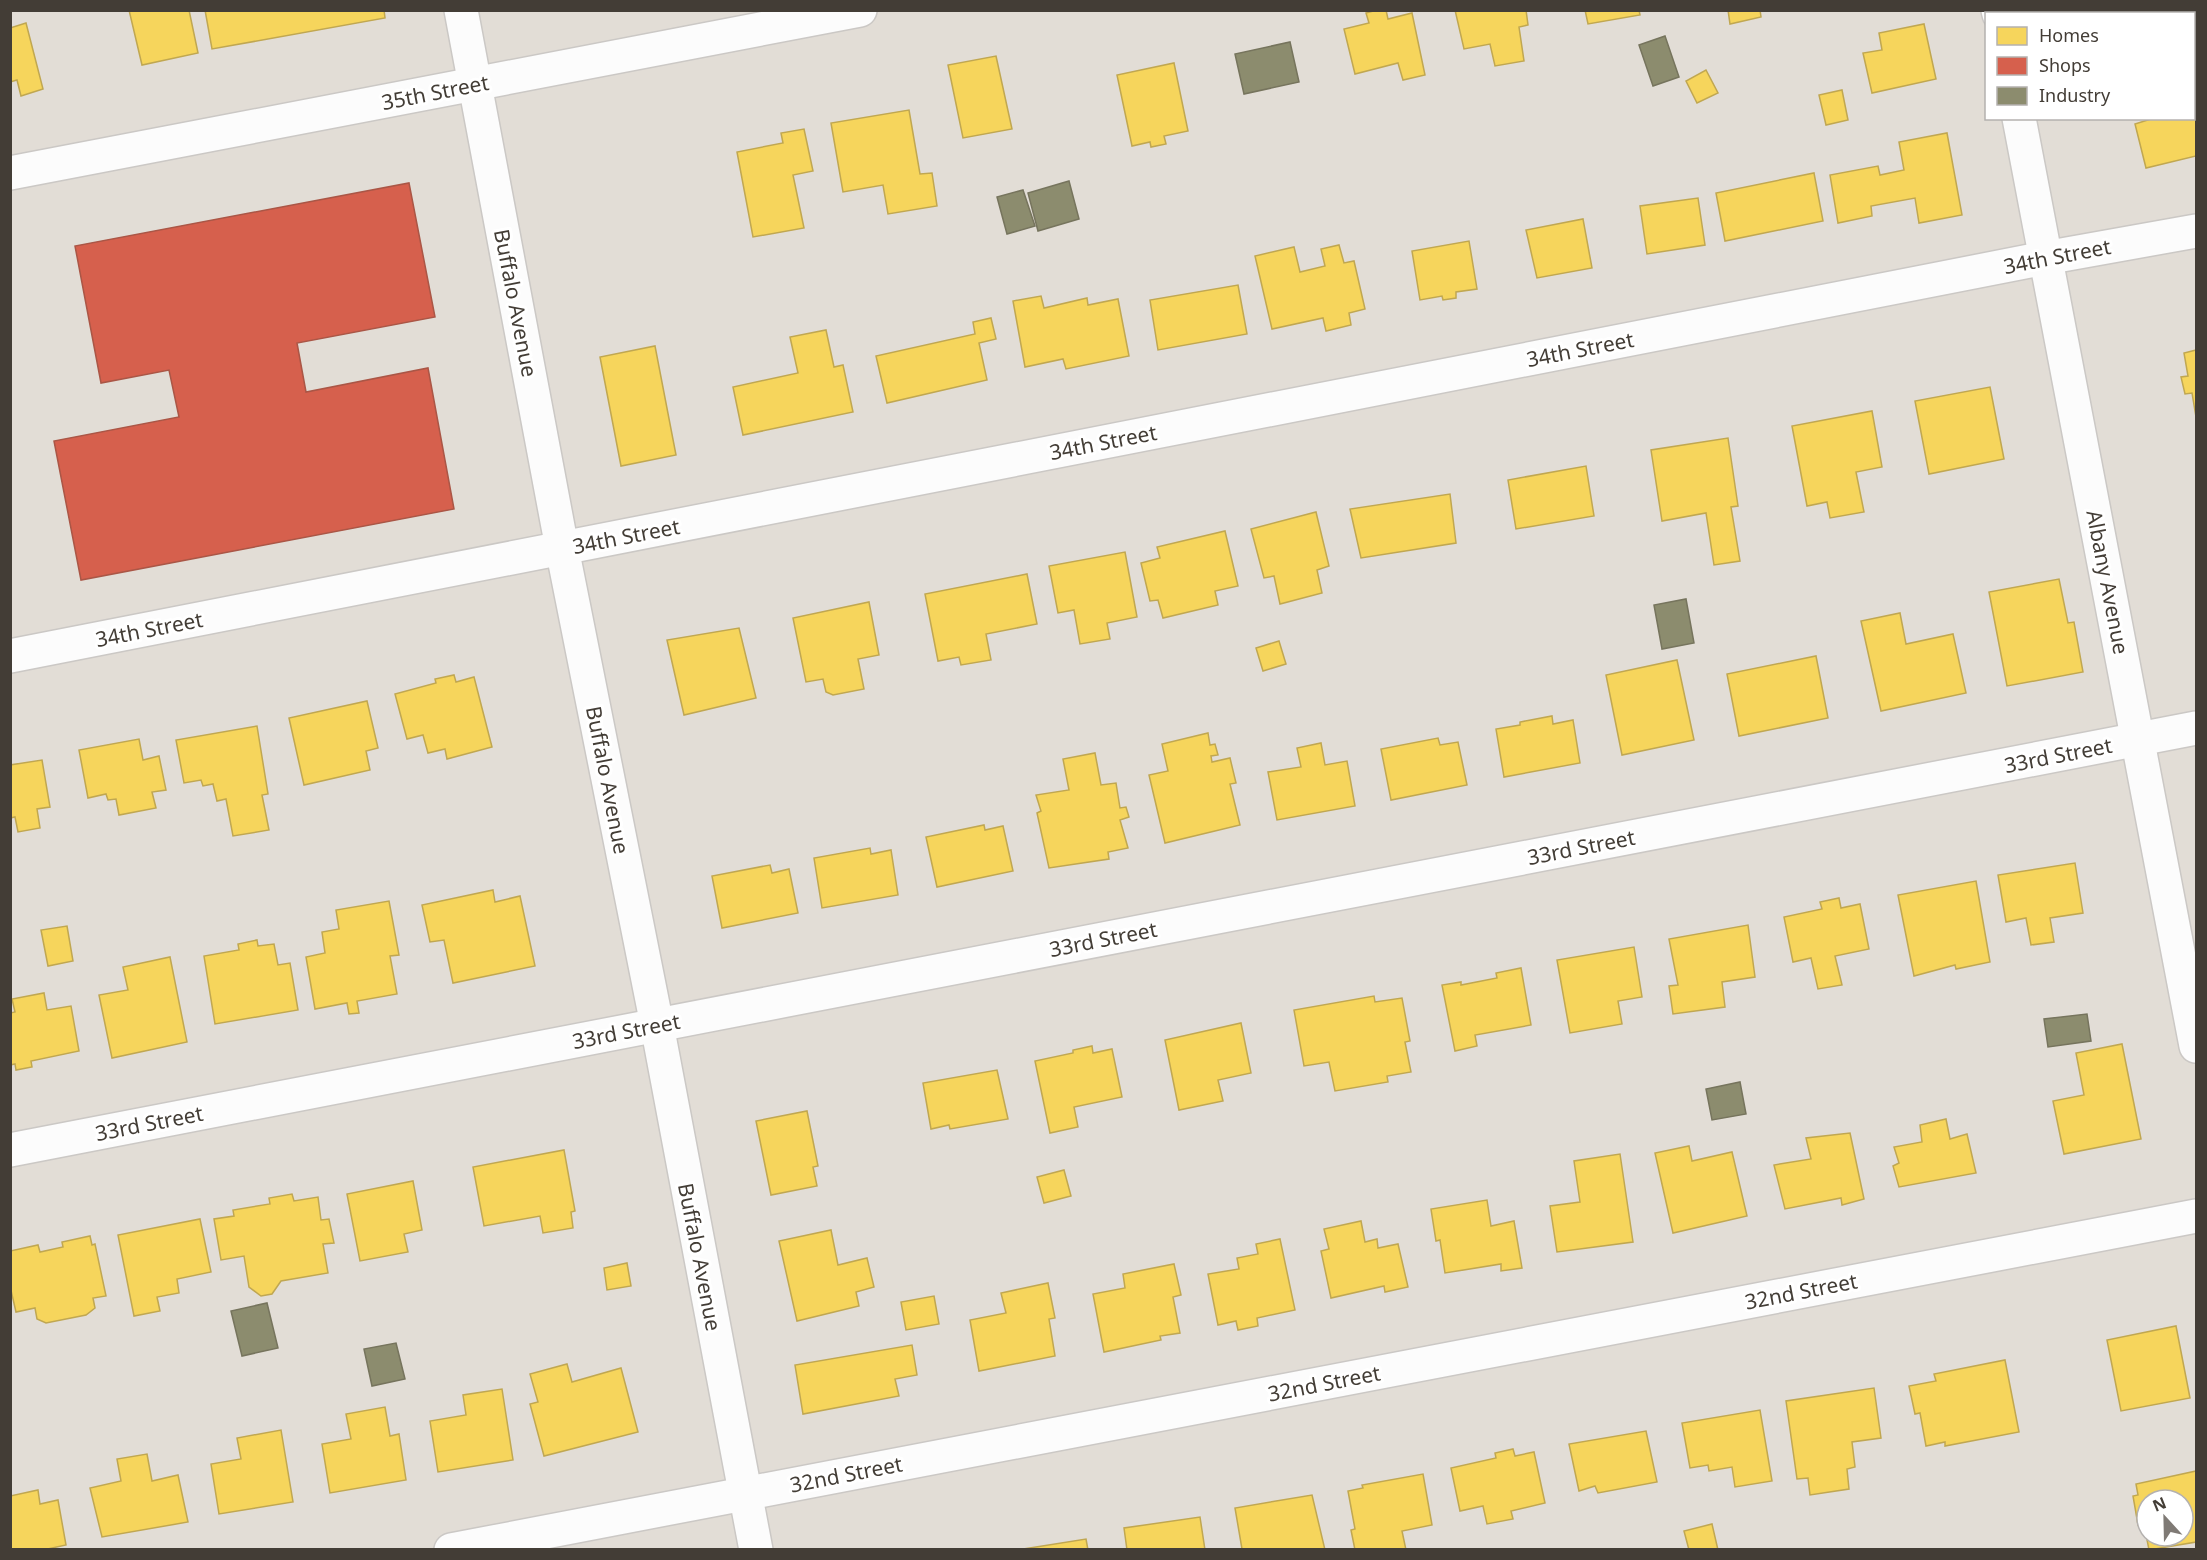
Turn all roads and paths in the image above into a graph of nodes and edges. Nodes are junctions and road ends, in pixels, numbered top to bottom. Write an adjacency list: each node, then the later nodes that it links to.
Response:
1 (461, 10): 3 (street, Buffalo Avenue)
2 (860, 10): 3 (street, 35th Street)
3 (476, 84): 5 (street, 35th Street); 8 (street, Buffalo Avenue)
4 (2019, 120): 7 (street, Albany Avenue)
5 (10, 173)
6 (2196, 231): 7 (street, 34th Street)
7 (2045, 258): 8 (street, 34th Street); 11 (street, Albany Avenue)
8 (562, 548): 9 (street, 34th Street); 12 (street, Buffalo Avenue)
9 (10, 656)
10 (2196, 728): 11 (street, 33rd Street)
11 (2138, 739): 12 (street, 33rd Street); 13 (street, Albany Avenue)
12 (657, 1025): 14 (street, 33rd Street); 16 (street, Buffalo Avenue)
13 (2196, 1046)
14 (10, 1150)
15 (2196, 1216): 16 (street, 32nd Street)
16 (744, 1493): 17 (street, 32nd Street); 18 (street, Buffalo Avenue)
17 (451, 1550)
18 (756, 1550)

